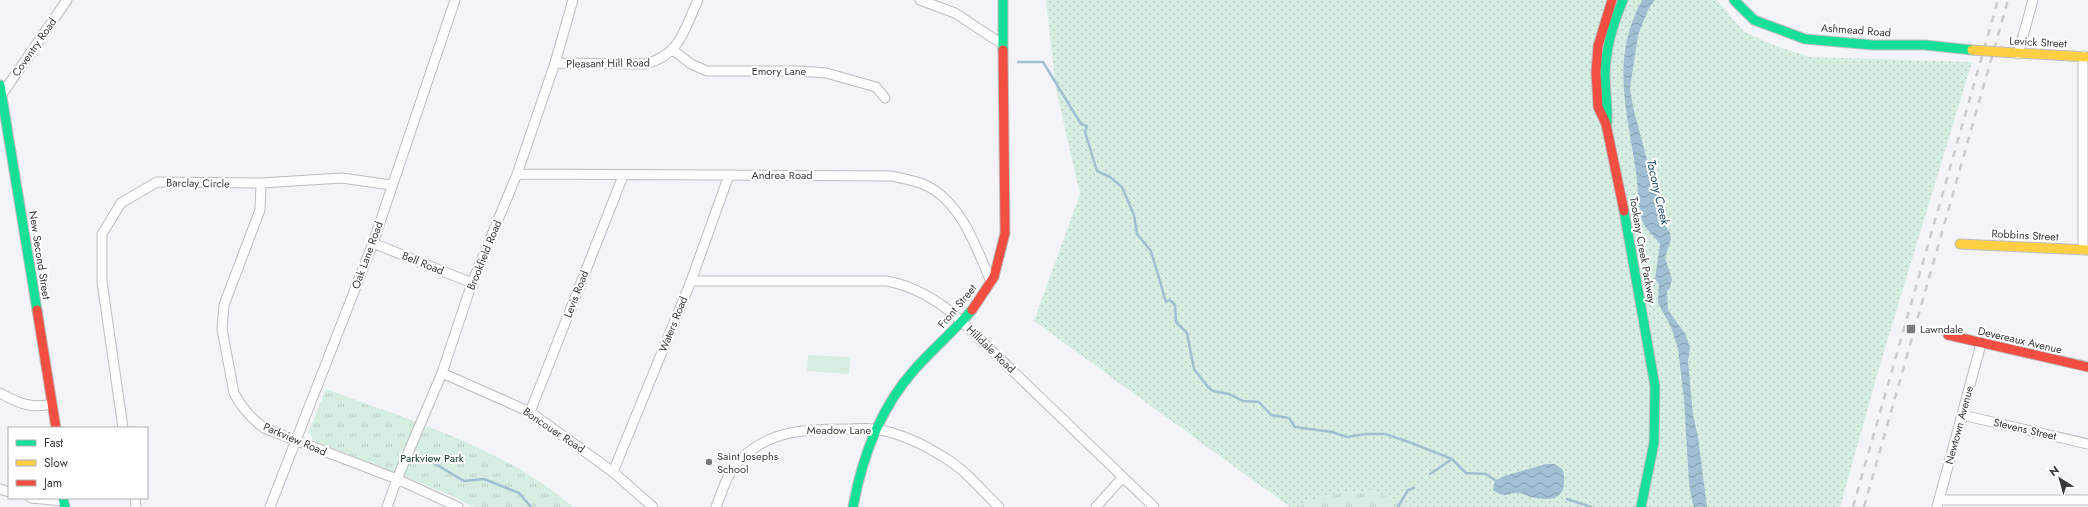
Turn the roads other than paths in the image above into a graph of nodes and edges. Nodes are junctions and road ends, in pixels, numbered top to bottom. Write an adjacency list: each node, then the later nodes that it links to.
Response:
1 (67, 0): 17 (street, Coventry Road)
2 (455, 0): 24 (street, Oak Lane Road)
3 (573, 0): 16 (street, Brookfield Road)
4 (698, 0): 12 (street, Pleasant Hill Road)
5 (920, 0): 11 (street)
6 (1003, 0): 11 (street, Front Street)
7 (1612, 0): 19 (street, Tookany Creek Parkway)
8 (1623, 0): 19 (street)
9 (1734, 0): 13 (street, Ashmead Road, bridge)
10 (2033, 0): 14 (street)
11 (1002, 44): 29 (street, Front Street)
12 (673, 50): 16 (street, Pleasant Hill Road); 18 (street, Emory Lane)
13 (1987, 51): 14 (street, Levick Street, bridge)
14 (2018, 54): 15 (street, Levick Street)
15 (2085, 57): 27 (street)
16 (555, 63): 20 (street, Brookfield Road)
17 (0, 92): 37 (street, New Second Street)
18 (885, 98)
19 (1606, 124): 61 (street, Tookany Creek Parkway)
20 (517, 174): 22 (street, Andrea Road); 30 (street, Brookfield Road)
21 (729, 175): 22 (street, Andrea Road); 28 (street, Waters Road); 29 (street, Andrea Road)
22 (623, 176): 38 (street, Levis Road)
23 (261, 184): 24 (street, Barclay Circle); 41 (street, Barclay Circle); 43 (street, Parkview Road)
24 (391, 185): 25 (street, Oak Lane Road)
25 (373, 243): 30 (street, Bell Road); 43 (street, Oak Lane Road)
26 (1960, 244): 27 (street, Robbins Street)
27 (2085, 250)
28 (691, 281): 31 (street, Hilldale Road); 45 (street, Waters Road)
29 (991, 282): 31 (street, Front Street)
30 (472, 283): 35 (street, Brookfield Road)
31 (962, 322): 42 (street, Front Street); 46 (street, Hilldale Road)
32 (1948, 335): 33 (street, Devereaux Avenue)
33 (1981, 344): 34 (street, Devereaux Avenue); 39 (street, Newtown Avenue)
34 (2088, 367)
35 (442, 373): 38 (street, Boncouer Road); 47 (street, Brookfield Road)
36 (0, 393): 37 (street)
37 (51, 404): 40 (street, New Second Street)
38 (530, 412): 45 (street, Boncouer Road)
39 (1962, 415): 44 (street, Stevens Street); 51 (street, Newtown Avenue)
40 (56, 427)
41 (123, 427)
42 (875, 429): 56 (street, Meadow Lane); 57 (street, Front Street); 58 (street, Meadow Lane)
43 (295, 441): 47 (street, Parkview Road); 52 (street, Oak Lane Road)
44 (2088, 444)
45 (614, 472): 55 (street, Boncouer Road)
46 (1122, 478): 59 (street); 60 (street, Hilldale Road)
47 (397, 479): 53 (street, Brookfield Road); 54 (street, Parkview Road)
48 (39, 499): 50 (street)
49 (2088, 500): 51 (street)
50 (64, 502)
51 (1938, 504)
52 (270, 507)
53 (388, 507)
54 (458, 507)
55 (653, 507)
56 (716, 507)
57 (853, 507)
58 (999, 507)
59 (1096, 507)
60 (1154, 507)
61 (1641, 507)

